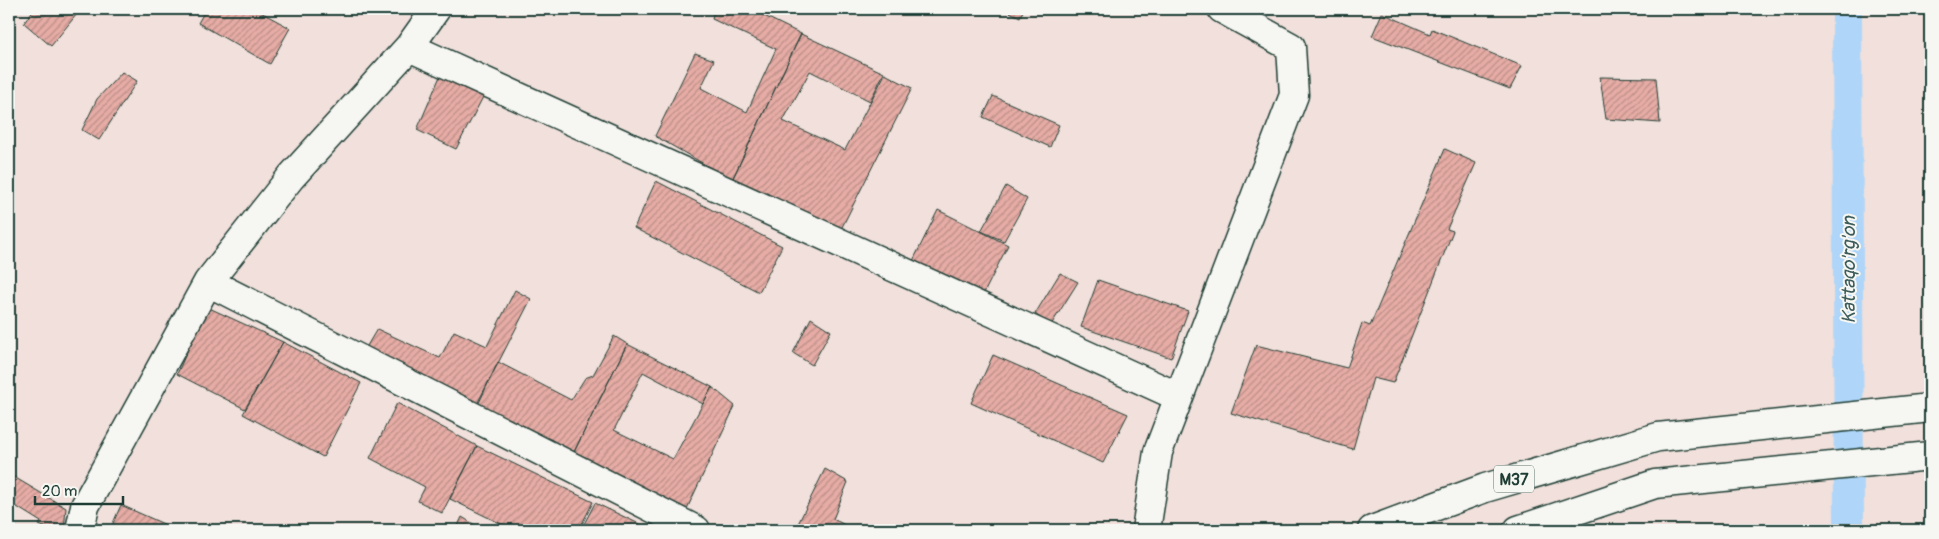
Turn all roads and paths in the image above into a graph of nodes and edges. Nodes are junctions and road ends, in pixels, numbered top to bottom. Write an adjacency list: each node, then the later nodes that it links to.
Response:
1 (436, 9): 3 (main road)
2 (1222, 9): 5 (main road)
3 (409, 47): 4 (main road); 5 (main road)
4 (208, 282): 8 (main road); 9 (main road)
5 (1179, 397): 10 (main road)
6 (1930, 408): 11 (main road, M37)
7 (1930, 456): 12 (main road)
8 (80, 530)
9 (696, 530)
10 (1146, 530)
11 (1372, 530)
12 (1518, 530)

